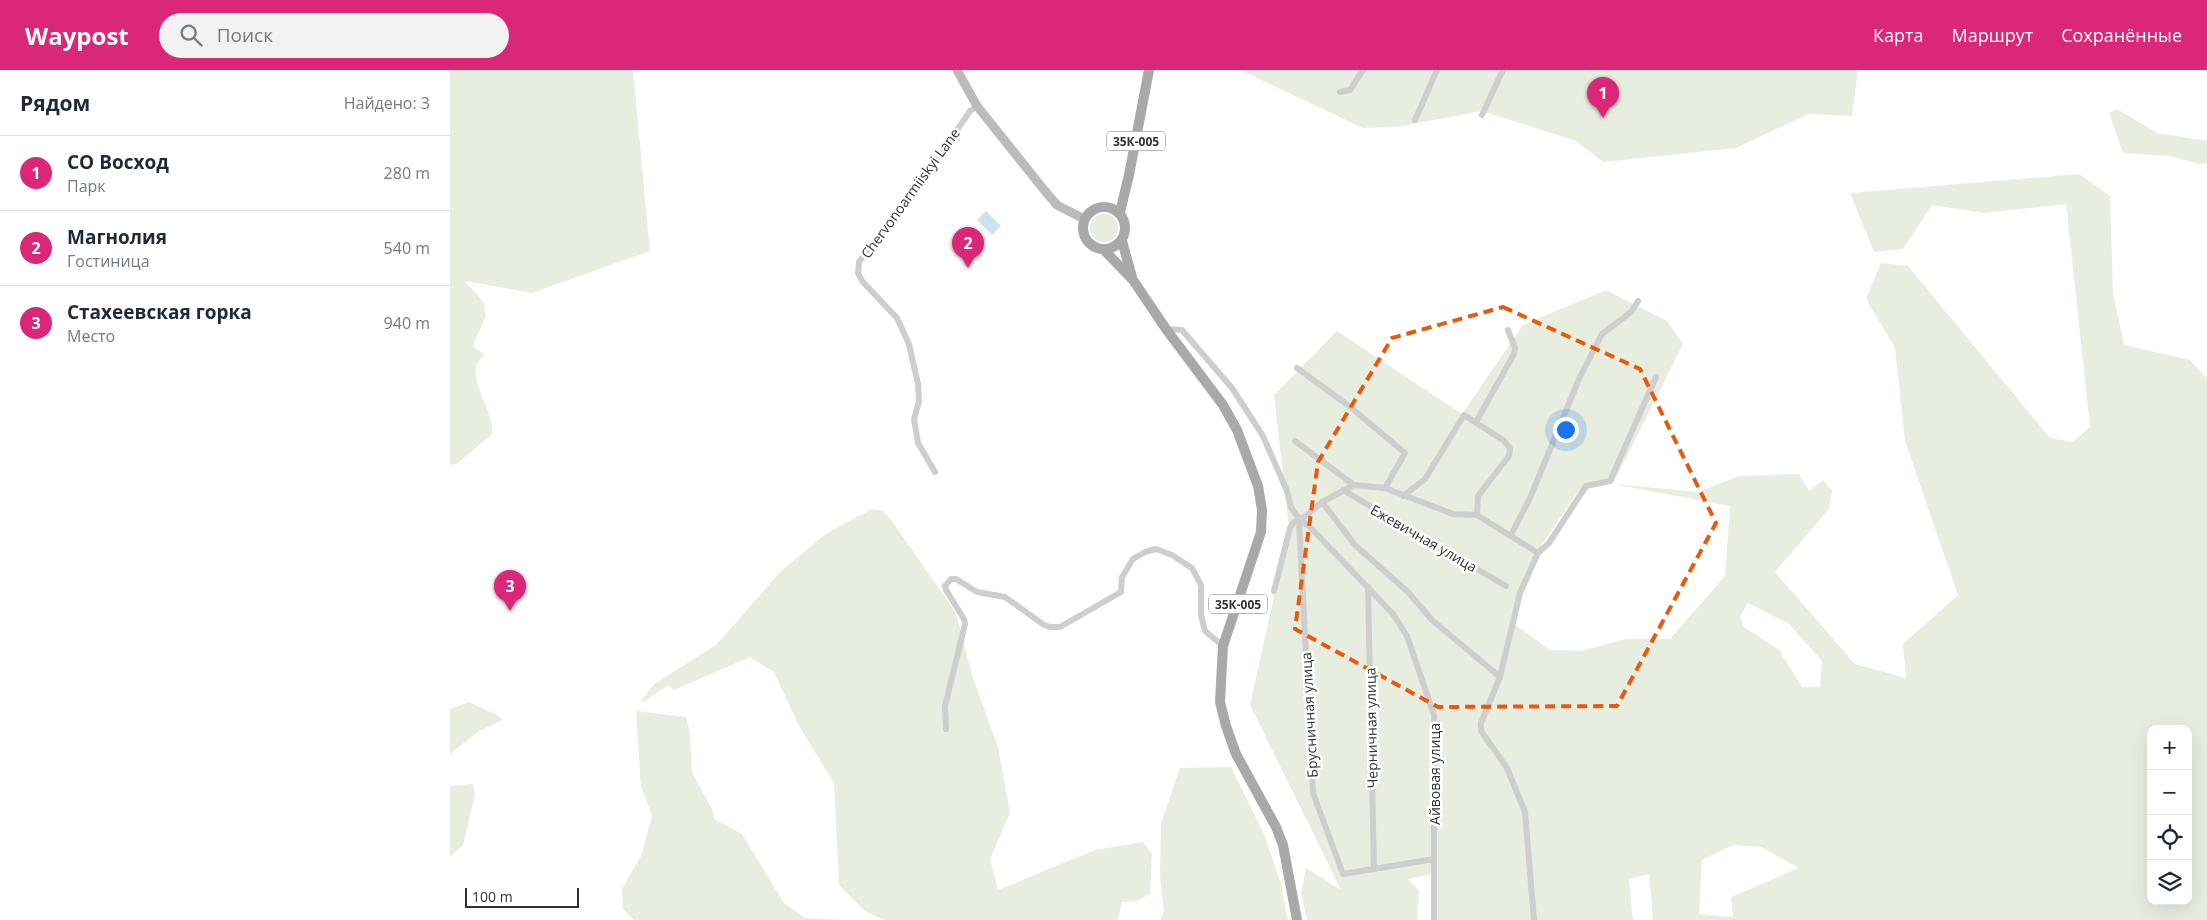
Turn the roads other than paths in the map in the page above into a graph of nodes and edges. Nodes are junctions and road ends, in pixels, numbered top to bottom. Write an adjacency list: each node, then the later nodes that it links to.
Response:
1 (957, 70): 7 (main road)
2 (1149, 70): 10 (main road, 35К-005)
3 (1363, 70): 6 (street)
4 (1436, 70): 9 (street)
5 (1503, 70): 8 (street)
6 (1340, 92)
7 (977, 106): 11 (main road); 22 (street, Chervonoarmiiskyi Lane)
8 (1482, 115)
9 (1415, 120)
10 (1120, 212): 11 (main road); 12 (main road, 35К-005)
11 (1084, 219): 13 (main road, 35К-005)
12 (1122, 241): 13 (main road); 14 (main road, 35К-005)
13 (1104, 250): 14 (main road, 35К-005)
14 (1133, 280): 16 (main road, 35К-005)
15 (1638, 301): 30 (street)
16 (1166, 329): 29 (street); 35 (main road, 35К-005)
17 (1508, 330): 20 (street)
18 (1297, 368): 24 (street)
19 (1656, 377): 31 (street)
20 (1476, 422): 26 (street); 28 (street)
21 (1295, 441): 23 (street)
22 (935, 472)
23 (1354, 485): 24 (street); 25 (street)
24 (1385, 488): 26 (street)
25 (1343, 490): 27 (street); 32 (street, Ежевичная улица)
26 (1403, 496): 28 (street)
27 (1322, 502): 29 (street); 36 (street)
28 (1476, 516): 30 (street)
29 (1299, 519): 33 (street, Айвовая улица); 34 (street); 39 (street, Брусничная улица)
30 (1511, 535): 31 (street)
31 (1538, 553): 36 (street)
32 (1506, 586)
33 (1368, 587): 38 (street, Айвовая улица); 39 (street, Черничная улица)
34 (1274, 590)
35 (1223, 646): 37 (street); 40 (main road, 35К-005)
36 (1500, 677): 42 (street)
37 (946, 729)
38 (1434, 859): 39 (street); 41 (street, Айвовая улица)
39 (1374, 869)
40 (1297, 920)
41 (1434, 920)
42 (1534, 920)

